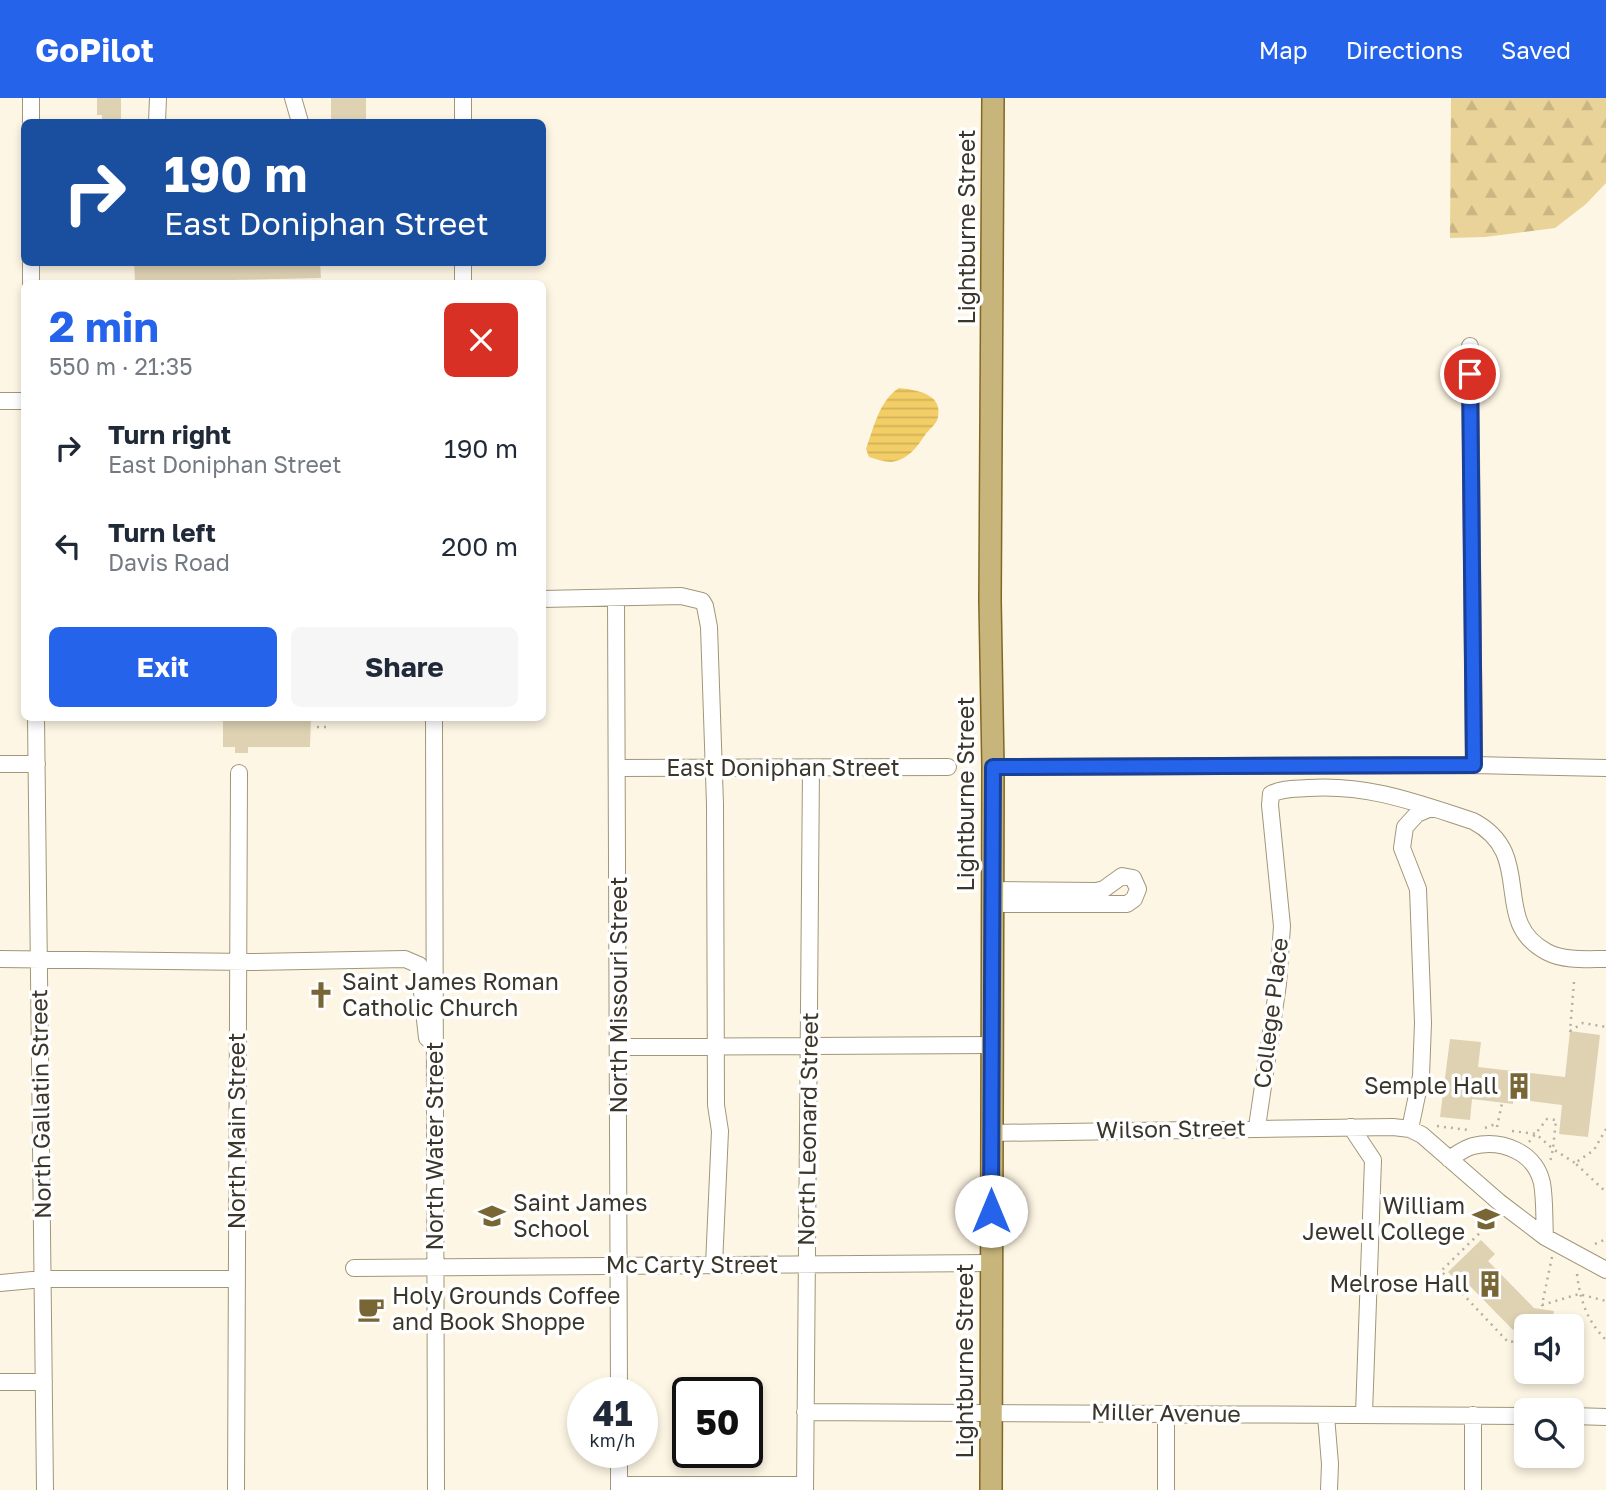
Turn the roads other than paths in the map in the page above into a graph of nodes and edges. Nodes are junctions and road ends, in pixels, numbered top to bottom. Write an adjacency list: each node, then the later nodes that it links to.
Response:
1 (31, 98): 6 (street)
2 (158, 98): 7 (street)
3 (293, 98): 8 (street)
4 (463, 98): 9 (street)
5 (993, 98): 22 (main road, Lightburne Street)
6 (31, 119)
7 (157, 119)
8 (299, 119)
9 (463, 119)
10 (1470, 346): 19 (street)
11 (0, 401): 12 (street)
12 (21, 401)
13 (616, 598): 14 (street); 20 (street); 23 (street, North Missouri Street)
14 (546, 599)
15 (36, 721): 18 (street, North Gallatin Street)
16 (434, 721): 37 (street, North Water Street)
17 (0, 764): 18 (street)
18 (37, 764): 30 (street, North Gallatin Street)
19 (1474, 765): 22 (street); 25 (street)
20 (713, 767): 23 (street, East Doniphan Street); 24 (street, East Doniphan Street); 35 (street)
21 (948, 767): 24 (street, East Doniphan Street)
22 (993, 767): 28 (main road, Lightburne Street)
23 (618, 768): 36 (street, North Missouri Street)
24 (811, 768): 33 (street, North Leonard Street)
25 (1606, 768)
26 (239, 773): 32 (street, North Main Street)
27 (1431, 808): 31 (street); 38 (street, College Place); 40 (street)
28 (992, 897): 28 (street); 34 (main road, Lightburne Street)
29 (0, 959): 30 (street)
30 (39, 959): 32 (street); 51 (street, North Gallatin Street)
31 (1606, 959)
32 (238, 962): 37 (street); 52 (street, North Main Street)
33 (808, 1045): 34 (street); 35 (street); 46 (street, North Leonard Street)
34 (991, 1045): 41 (main road, Lightburne Street)
35 (715, 1046): 36 (street); 45 (street)
36 (619, 1047): 47 (street, North Missouri Street)
37 (435, 1064): 48 (street, North Water Street)
38 (1257, 1127): 39 (street, Wilson Street); 41 (street, Wilson Street)
39 (1350, 1127): 40 (street, Wilson Street); 60 (street)
40 (1410, 1129): 42 (street)
41 (991, 1133): 44 (main road, Lightburne Street)
42 (1449, 1159): 43 (street); 43 (street)
43 (1545, 1237): 50 (street)
44 (991, 1263): 46 (street, Mc Carty Street); 58 (main road, Lightburne Street)
45 (714, 1265): 46 (street, Mc Carty Street); 47 (street, Mc Carty Street)
46 (806, 1265): 57 (street, North Leonard Street)
47 (619, 1266): 48 (street, Mc Carty Street); 54 (street, North Missouri Street)
48 (435, 1267): 49 (street, Mc Carty Street); 71 (street, North Water Street)
49 (354, 1268)
50 (1606, 1270)
51 (43, 1279): 52 (street); 53 (street); 56 (street, North Gallatin Street)
52 (237, 1279): 70 (street, North Main Street)
53 (0, 1283)
54 (619, 1377)
55 (0, 1382): 56 (street)
56 (44, 1382): 69 (street, North Gallatin Street)
57 (805, 1412): 58 (street, Miller Avenue); 68 (street, North Leonard Street)
58 (991, 1412): 59 (street, Miller Avenue); 72 (main road, Lightburne Street)
59 (1166, 1413): 62 (street, Miller Avenue); 73 (street)
60 (1364, 1414): 61 (street, Miller Avenue); 62 (street, Miller Avenue)
61 (1473, 1415): 63 (street, Miller Avenue); 75 (street)
62 (1326, 1416): 74 (street)
63 (1514, 1416)
64 (1584, 1416): 65 (street)
65 (1606, 1417)
66 (619, 1468): 67 (street)
67 (619, 1487): 68 (street)
68 (805, 1488)
69 (46, 1490)
70 (236, 1490)
71 (436, 1490)
72 (991, 1490)
73 (1166, 1490)
74 (1329, 1490)
75 (1473, 1490)

